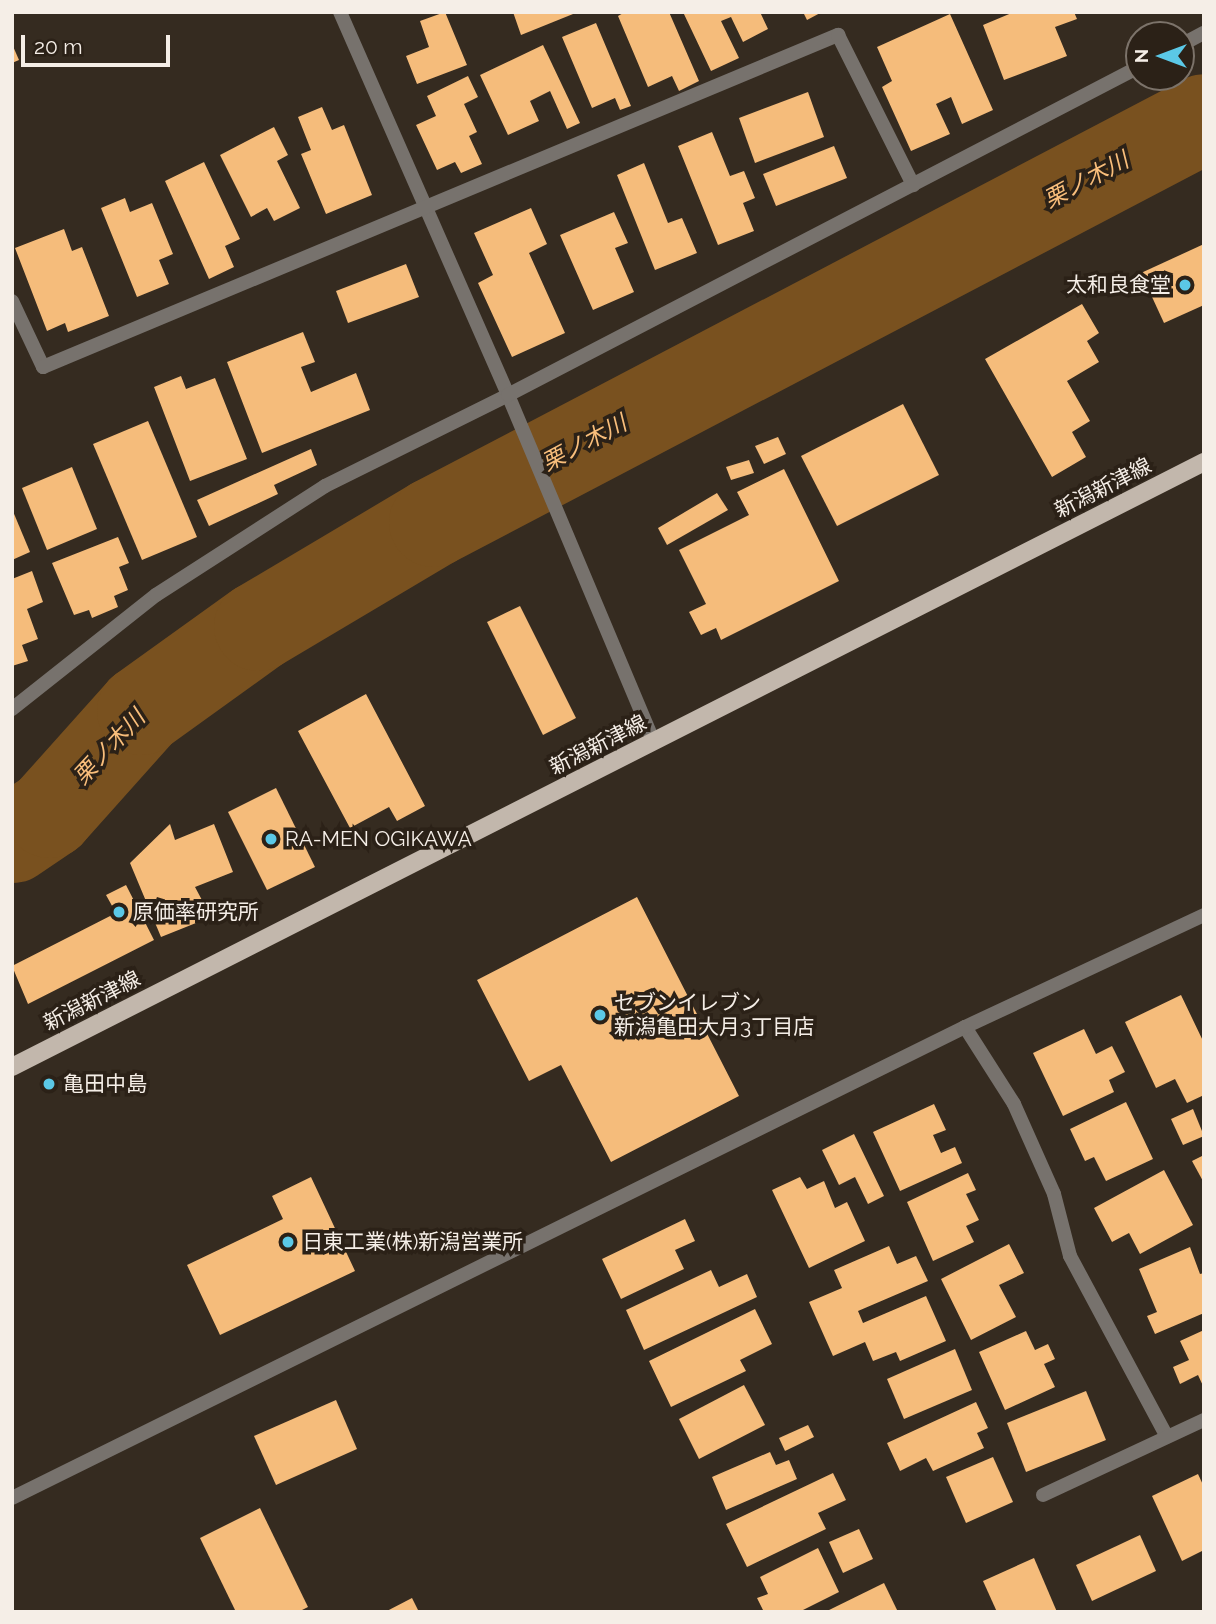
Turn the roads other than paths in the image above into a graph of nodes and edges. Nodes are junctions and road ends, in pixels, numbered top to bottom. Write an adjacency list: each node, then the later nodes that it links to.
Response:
1 (340, 12): 4 (street)
2 (1125, 74): 3 (street)
3 (913, 185): 4 (street); 6 (street)
4 (425, 206): 5 (street); 6 (street)
5 (12, 301)
6 (508, 395): 8 (street); 9 (street)
7 (1204, 462): 9 (main road, 新潟新津線)
8 (12, 709)
9 (654, 743): 12 (main road, 新潟新津線)
10 (1204, 915): 11 (street)
11 (965, 1027): 14 (street); 16 (street)
12 (12, 1067)
13 (1204, 1420): 14 (street)
14 (1167, 1437): 15 (street)
15 (1044, 1495)
16 (12, 1498)

